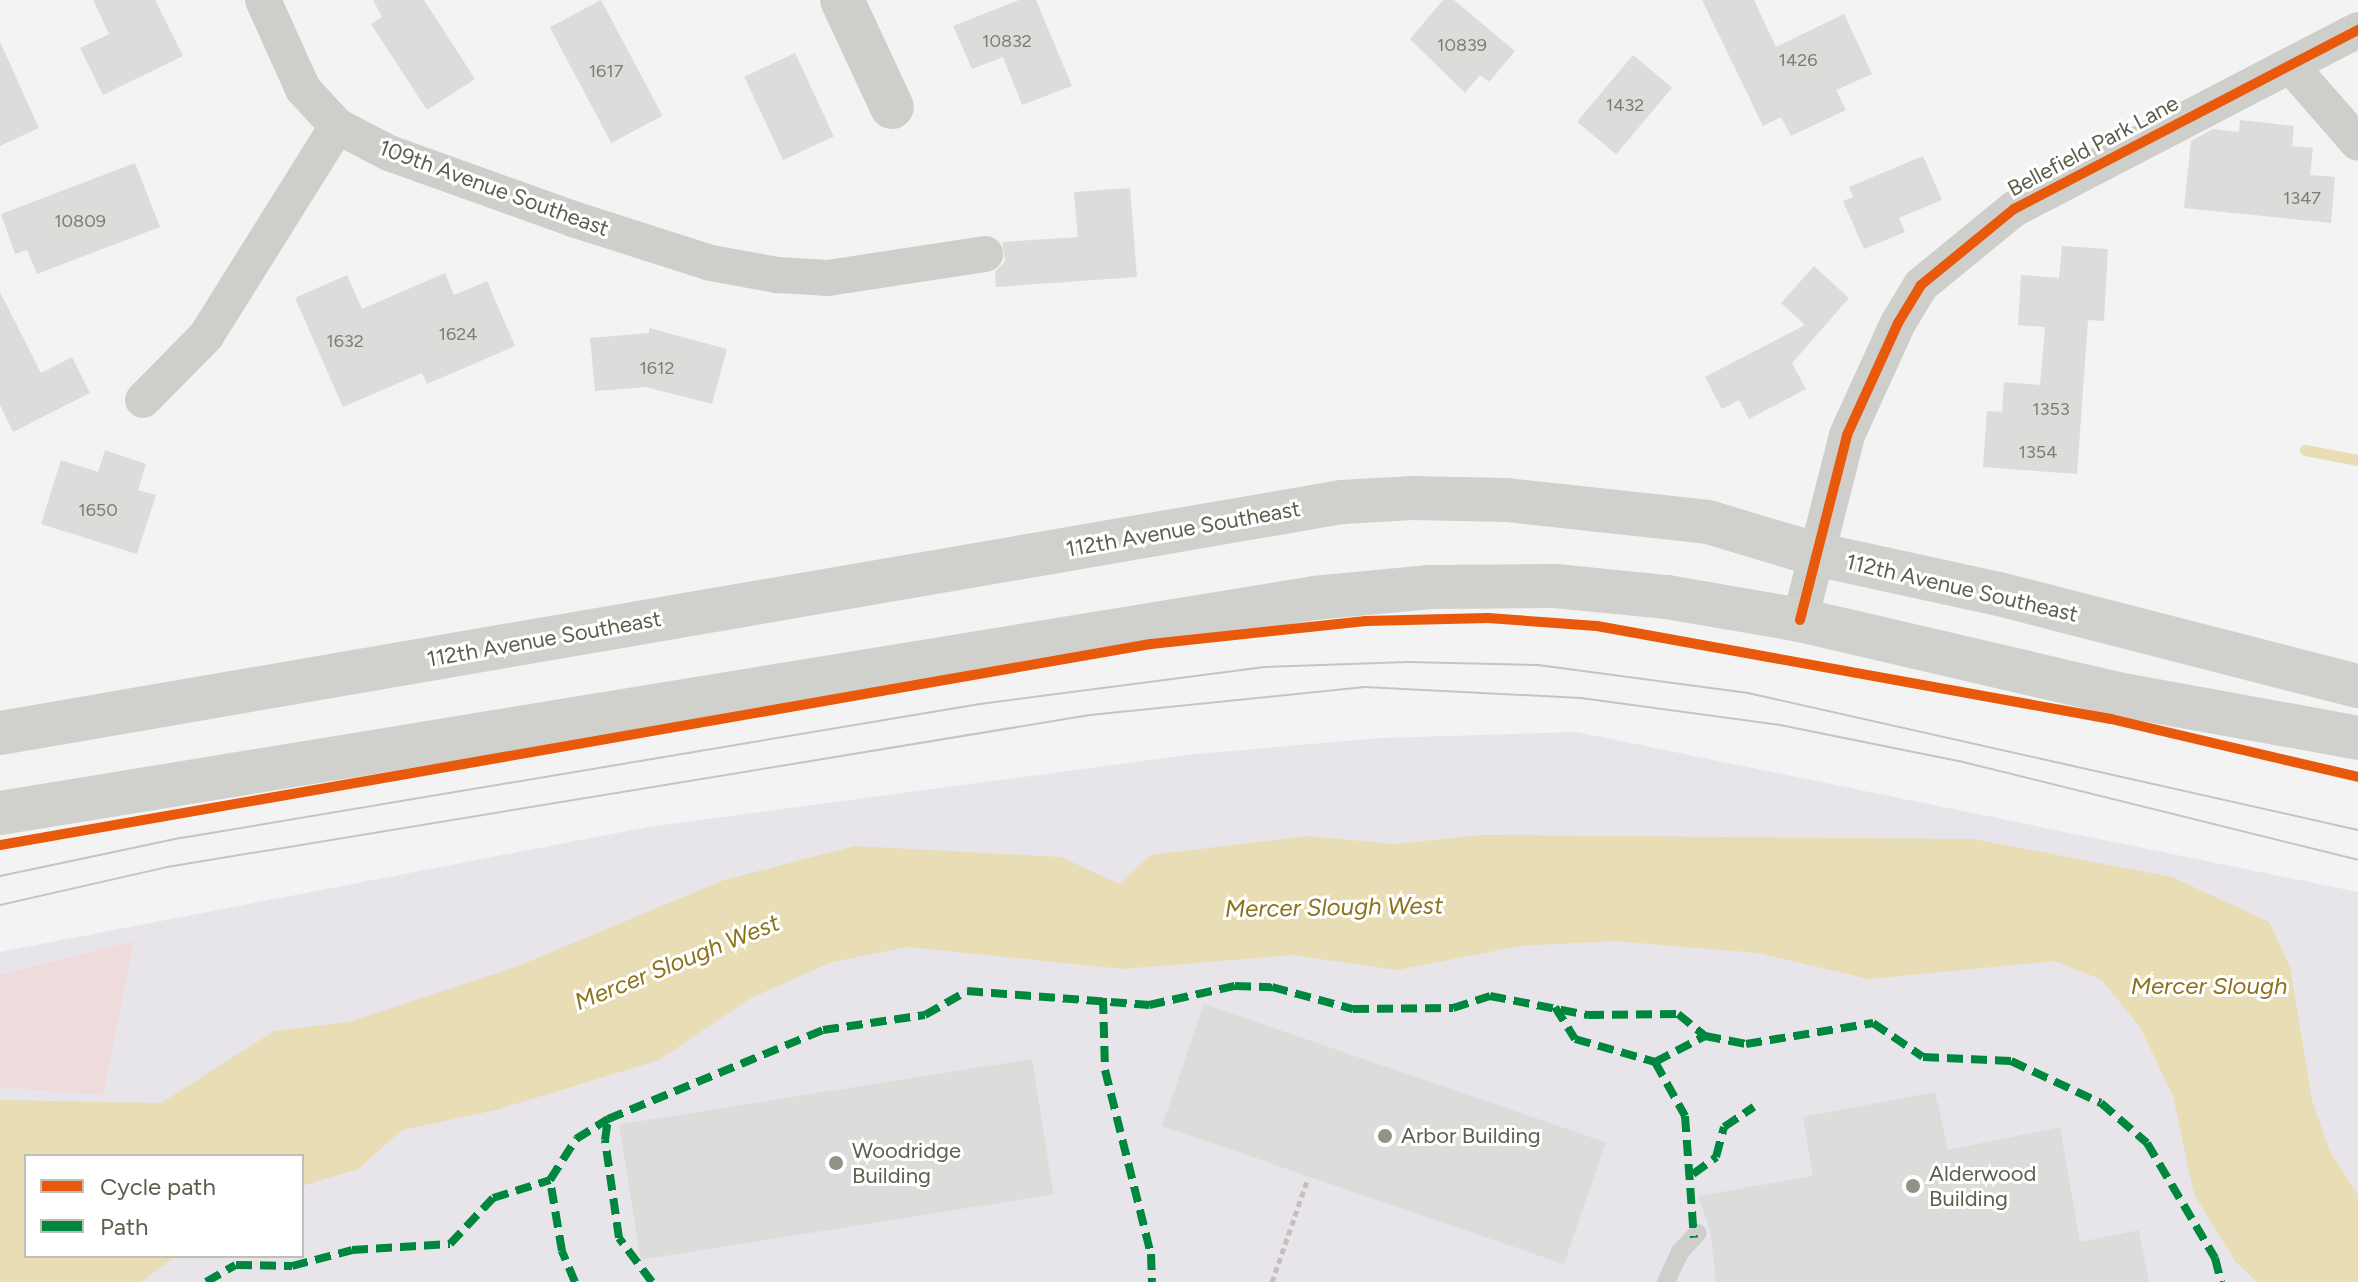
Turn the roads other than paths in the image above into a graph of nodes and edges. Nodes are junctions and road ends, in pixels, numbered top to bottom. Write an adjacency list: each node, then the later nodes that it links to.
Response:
1 (263, 0): 6 (street, 109th Avenue Southeast)
2 (842, 0): 5 (street)
3 (2358, 30): 4 (street, Bellefield Park Lane)
4 (2290, 65): 7 (street); 10 (street, Bellefield Park Lane)
5 (892, 107)
6 (337, 126): 8 (street, 109th Avenue Southeast); 9 (street)
7 (2358, 143)
8 (985, 254)
9 (143, 400)
10 (1815, 554): 11 (street, Bellefield Park Lane); 12 (main road, 112th Avenue Southeast); 13 (main road, 112th Avenue Southeast)
11 (1800, 620): 14 (main road); 15 (main road)
12 (2358, 686)
13 (0, 733)
14 (2358, 738)
15 (0, 813)
16 (1698, 1233): 17 (lane)
17 (1666, 1282)

